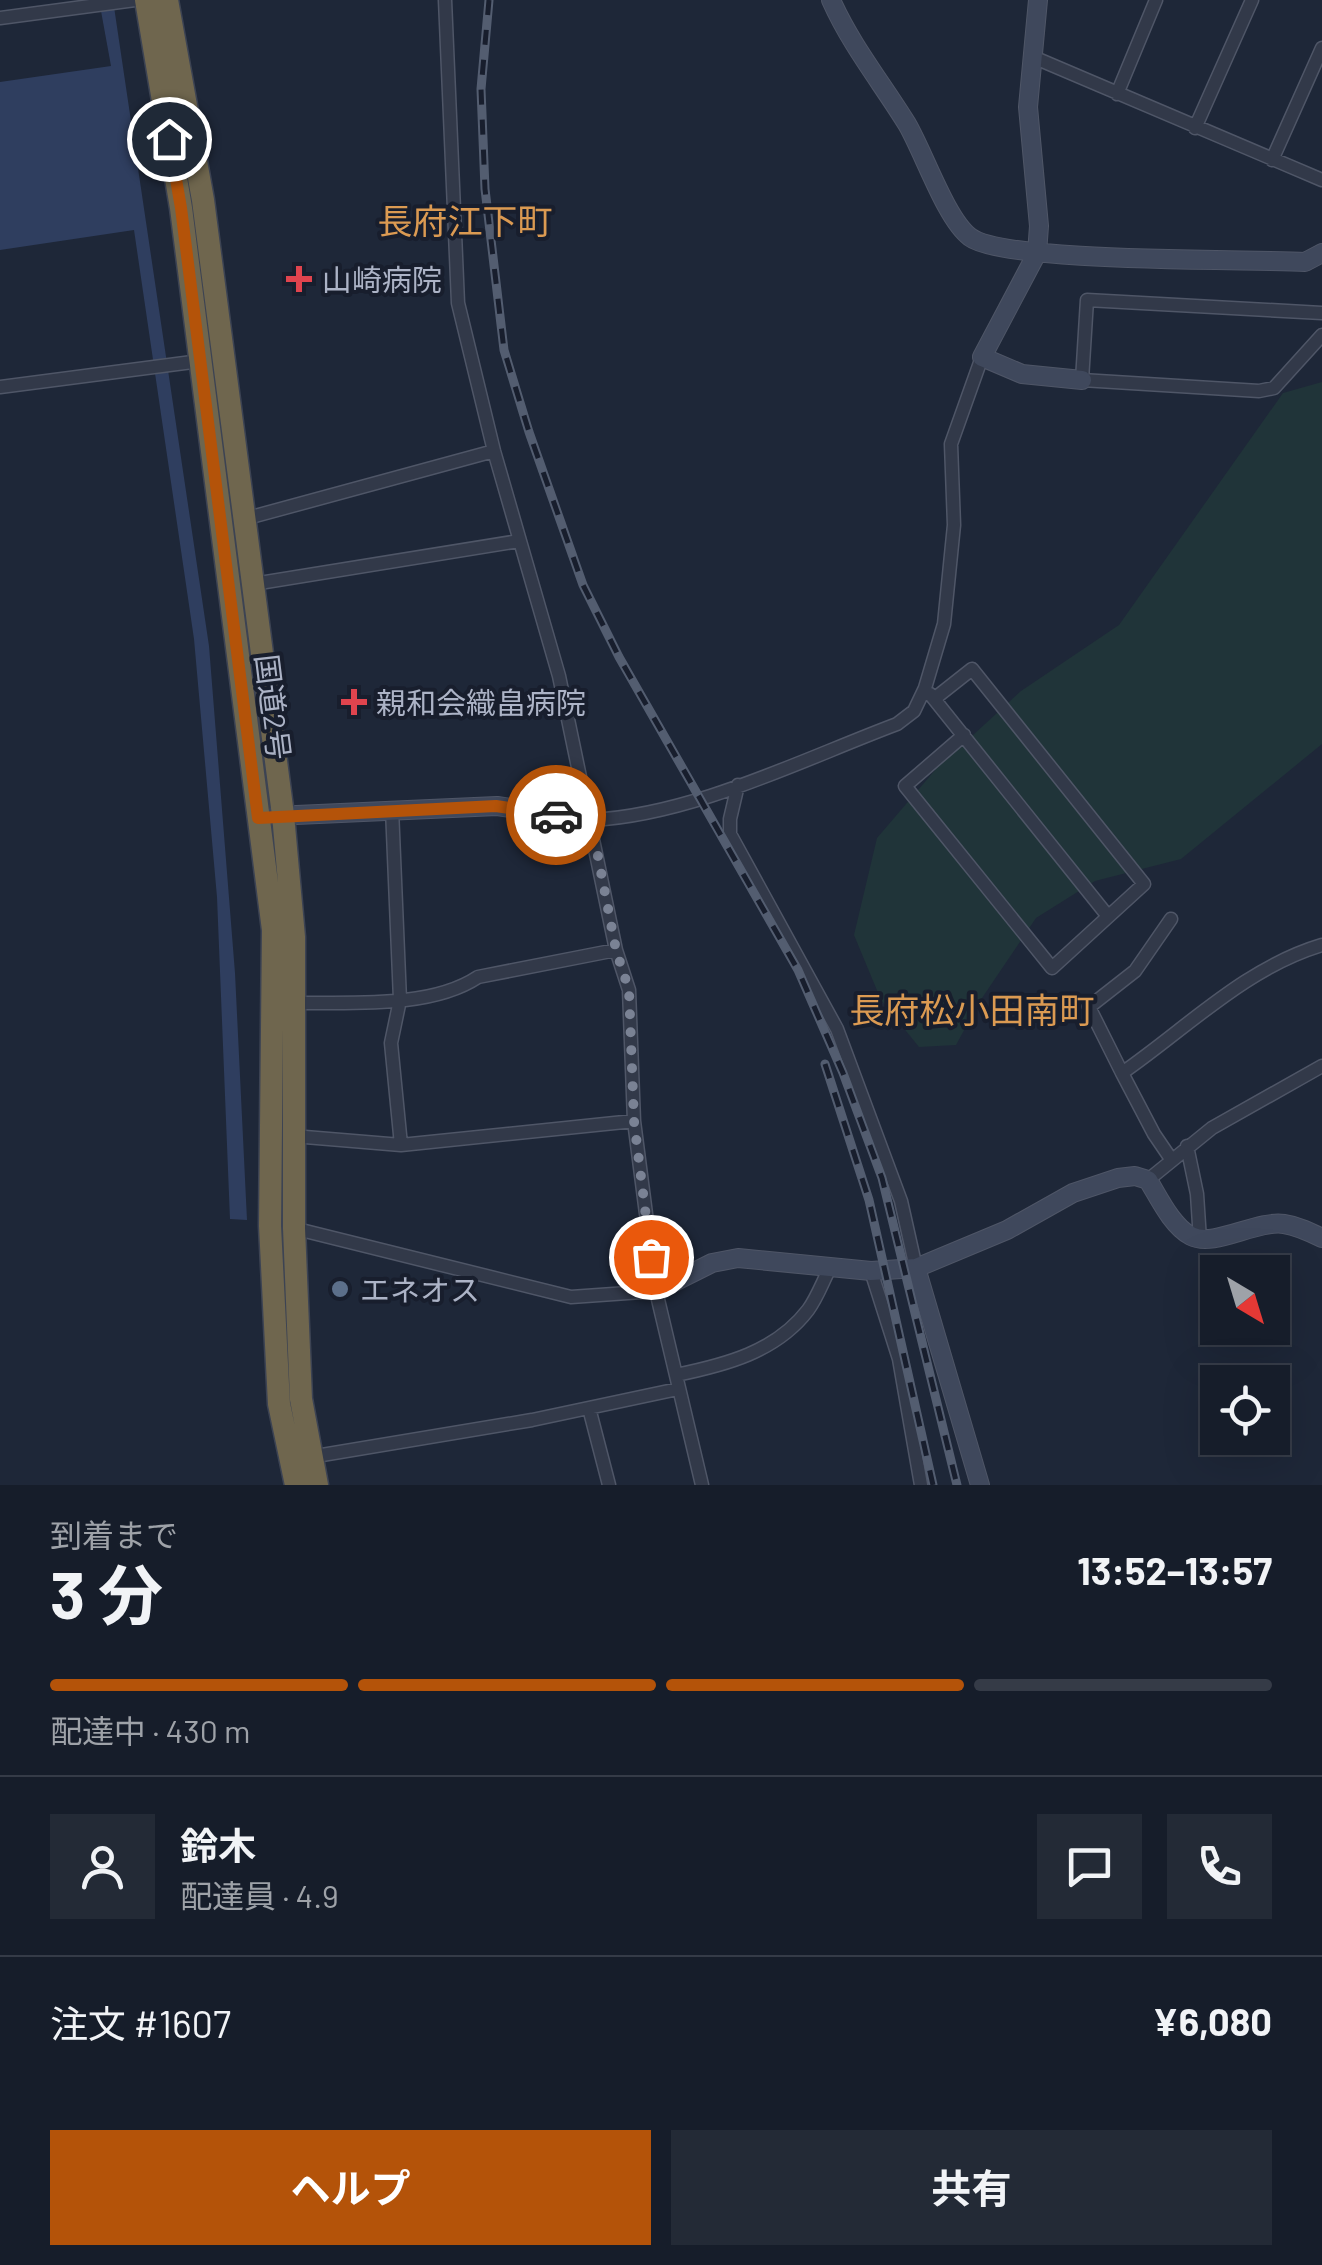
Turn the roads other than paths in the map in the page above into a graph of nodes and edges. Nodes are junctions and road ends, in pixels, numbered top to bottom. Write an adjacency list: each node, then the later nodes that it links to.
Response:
1 (135, 0): 9 (street)
2 (146, 0): 21 (highway, 国道2号)
3 (166, 0): 25 (highway, 国道2号)
4 (445, 0): 24 (street)
5 (832, 0): 16 (street)
6 (1038, 0): 11 (street)
7 (1156, 0): 12 (street)
8 (1252, 0): 13 (street)
9 (0, 18)
10 (1322, 48): 14 (street)
11 (1033, 58): 12 (street); 16 (street)
12 (1117, 94): 13 (street)
13 (1195, 128): 14 (street)
14 (1272, 160): 15 (street)
15 (1322, 180)
16 (1037, 253): 17 (street); 20 (street)
17 (1322, 254)
18 (1322, 314): 22 (street)
19 (1322, 336): 22 (street)
20 (982, 357): 22 (street); 28 (street)
21 (200, 361): 23 (street); 33 (highway, 国道2号)
22 (1082, 380)
23 (0, 387)
24 (494, 451): 25 (street); 26 (street)
25 (244, 519): 27 (highway, 国道2号)
26 (519, 541): 27 (street); 34 (street)
27 (253, 584): 32 (highway, 国道2号)
28 (929, 693): 29 (street); 30 (street); 35 (street)
29 (964, 735): 35 (street); 35 (street)
30 (738, 785): 34 (street); 54 (street)
31 (392, 809): 32 (street); 34 (street); 39 (street)
32 (283, 815): 33 (street); 40 (highway, 国道2号)
33 (258, 818): 49 (highway, 国道2号)
34 (591, 820): 38 (street)
35 (1107, 915)
36 (1171, 919): 42 (street)
37 (1322, 945): 42 (street)
38 (616, 950): 39 (street); 43 (street)
39 (400, 1000): 40 (street); 45 (street)
40 (292, 1003): 44 (highway, 国道2号)
41 (1322, 1066): 46 (street)
42 (1122, 1073): 47 (street)
43 (634, 1121): 45 (street); 56 (street)
44 (293, 1136): 45 (street); 50 (highway, 国道2号)
45 (401, 1145)
46 (1187, 1146): 47 (street); 52 (street)
47 (1171, 1159): 48 (street)
48 (1148, 1180): 52 (street); 54 (street)
49 (270, 1226): 50 (street); 60 (highway, 国道2号)
50 (294, 1228): 56 (street); 59 (highway, 国道2号)
51 (1322, 1238): 52 (street)
52 (1200, 1240)
53 (830, 1268): 55 (street); 56 (street); 57 (street)
54 (916, 1268): 55 (street); 65 (street)
55 (871, 1271): 64 (street)
56 (656, 1291): 57 (street)
57 (677, 1382): 58 (street); 63 (street)
58 (589, 1408): 59 (street); 62 (street)
59 (310, 1457): 61 (highway, 国道2号)
60 (296, 1485)
61 (317, 1485)
62 (609, 1485)
63 (702, 1485)
64 (921, 1485)
65 (980, 1485)

